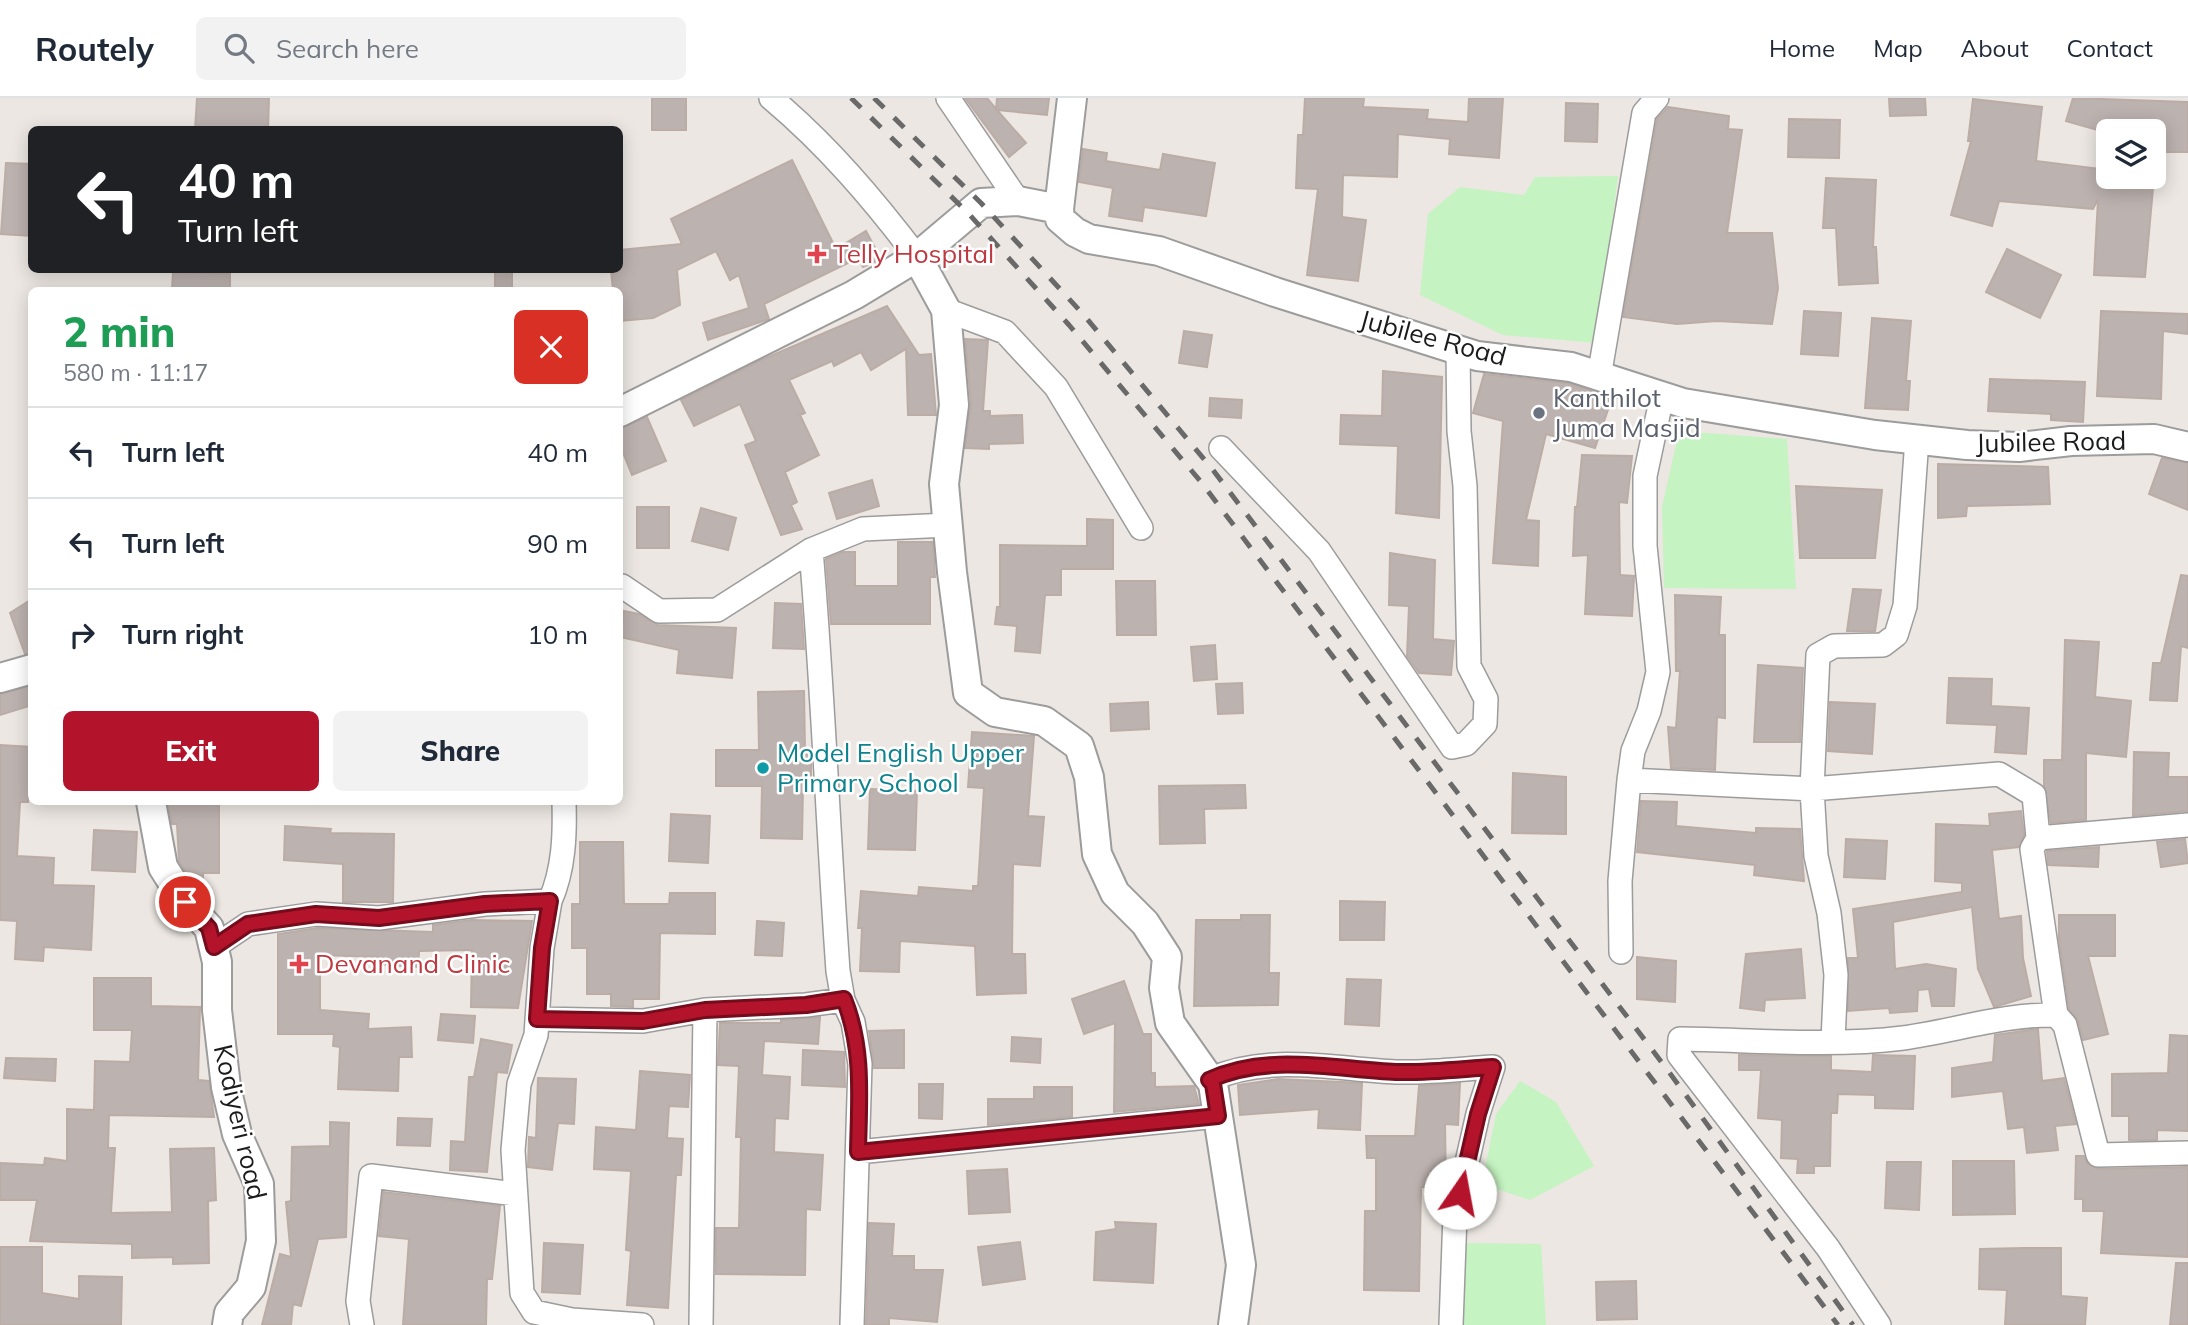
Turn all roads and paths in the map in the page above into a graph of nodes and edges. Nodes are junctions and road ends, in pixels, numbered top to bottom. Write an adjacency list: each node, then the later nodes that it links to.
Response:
1 (771, 98): 7 (street)
2 (948, 98): 5 (street)
3 (1072, 98): 6 (street)
4 (1657, 98): 10 (street)
5 (1018, 201): 6 (street); 7 (street)
6 (1059, 209): 9 (street, Jubilee Road)
7 (916, 257): 8 (street); 12 (street)
8 (946, 310): 16 (street); 17 (street)
9 (1458, 350): 10 (street, Jubilee Road); 15 (street)
10 (1599, 377): 11 (street, Jubilee Road)
11 (1661, 396): 13 (street, Jubilee Road); 22 (street)
12 (623, 410)
13 (1917, 439): 14 (street, Jubilee Road); 23 (street)
14 (2188, 447)
15 (1221, 448)
16 (948, 525): 18 (street); 36 (street)
17 (1141, 528)
18 (811, 550): 19 (street); 31 (street)
19 (623, 591)
20 (28, 670): 21 (street)
21 (0, 678)
22 (1629, 780): 23 (street); 30 (street)
23 (1812, 789): 27 (street); 35 (street)
24 (152, 805): 29 (street, Kodiyeri road)
25 (564, 805): 28 (street)
26 (2188, 825): 27 (street)
27 (2038, 838): 33 (street)
28 (550, 901): 29 (street); 34 (street)
29 (214, 947): 41 (street, Kodiyeri road)
30 (1621, 952)
31 (844, 999): 32 (street); 38 (street)
32 (705, 1010): 34 (street); 44 (street)
33 (2056, 1016): 35 (street); 39 (street)
34 (537, 1019): 40 (street)
35 (1833, 1041): 48 (street)
36 (1209, 1080): 37 (street); 47 (street)
37 (1218, 1116): 38 (street); 46 (street)
38 (858, 1152): 45 (street)
39 (2188, 1153)
40 (515, 1194): 42 (street); 43 (street)
41 (227, 1325)
42 (362, 1325)
43 (642, 1325)
44 (701, 1325)
45 (852, 1325)
46 (1233, 1325)
47 (1451, 1325)
48 (1879, 1325)

